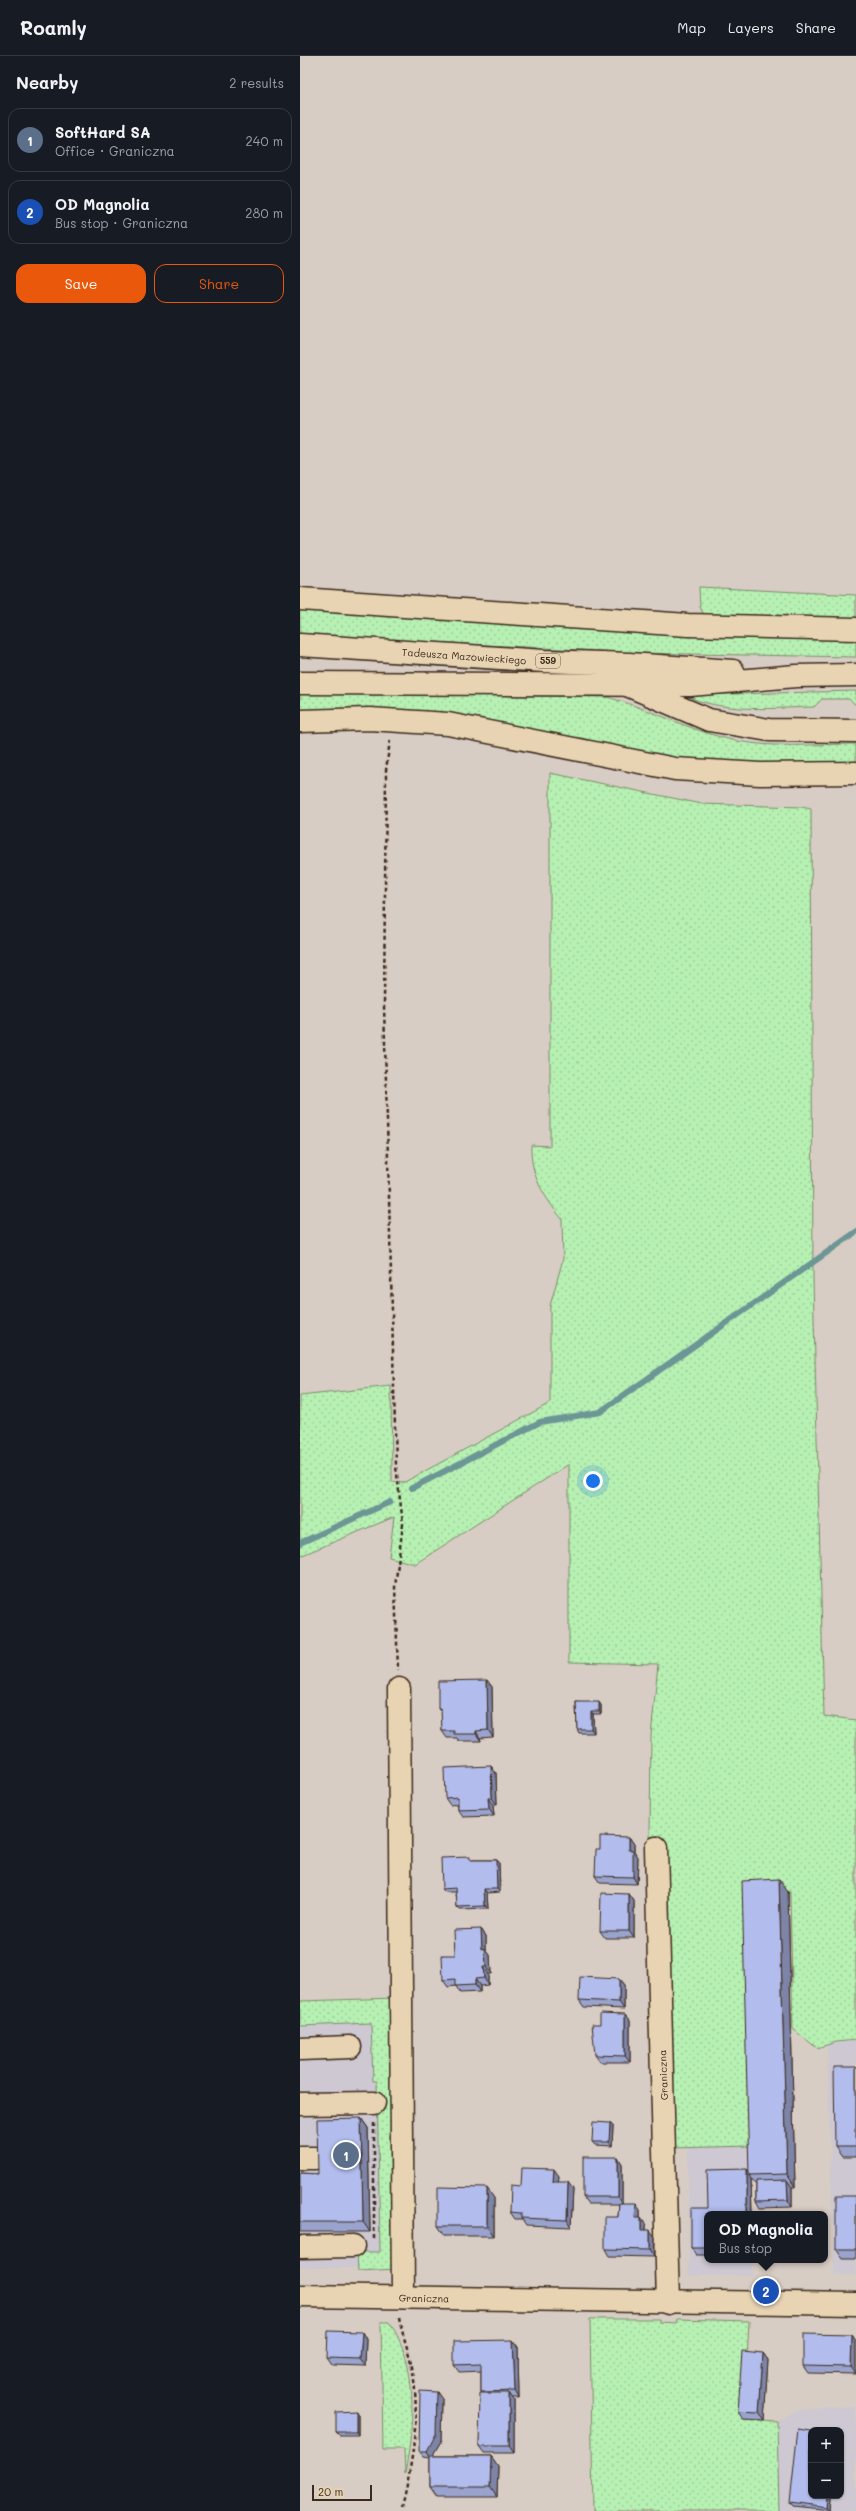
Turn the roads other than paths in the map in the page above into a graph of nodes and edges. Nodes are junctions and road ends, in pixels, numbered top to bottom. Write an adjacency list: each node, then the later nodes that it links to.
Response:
1 (300, 599): 2 (street)
2 (856, 629)
3 (300, 644): 5 (street, Tadeusza Mazowieckiego / 559)
4 (856, 675): 5 (street, Tadeusza Mazowieckiego / 559)
5 (796, 676): 7 (street, Tadeusza Mazowieckiego / 559)
6 (300, 683): 7 (street, Tadeusza Mazowieckiego / 559)
7 (627, 685): 9 (street)
8 (300, 721): 10 (street)
9 (856, 731)
10 (856, 773)
11 (398, 1689): 20 (street)
12 (656, 1848): 21 (street, Graniczna)
13 (350, 2047): 14 (street)
14 (300, 2049)
15 (374, 2103): 16 (street)
16 (300, 2104)
17 (353, 2246): 18 (street)
18 (300, 2247)
19 (300, 2296): 20 (street, Graniczna)
20 (400, 2297): 21 (street, Graniczna)
21 (668, 2303): 22 (street, Graniczna)
22 (856, 2304)

